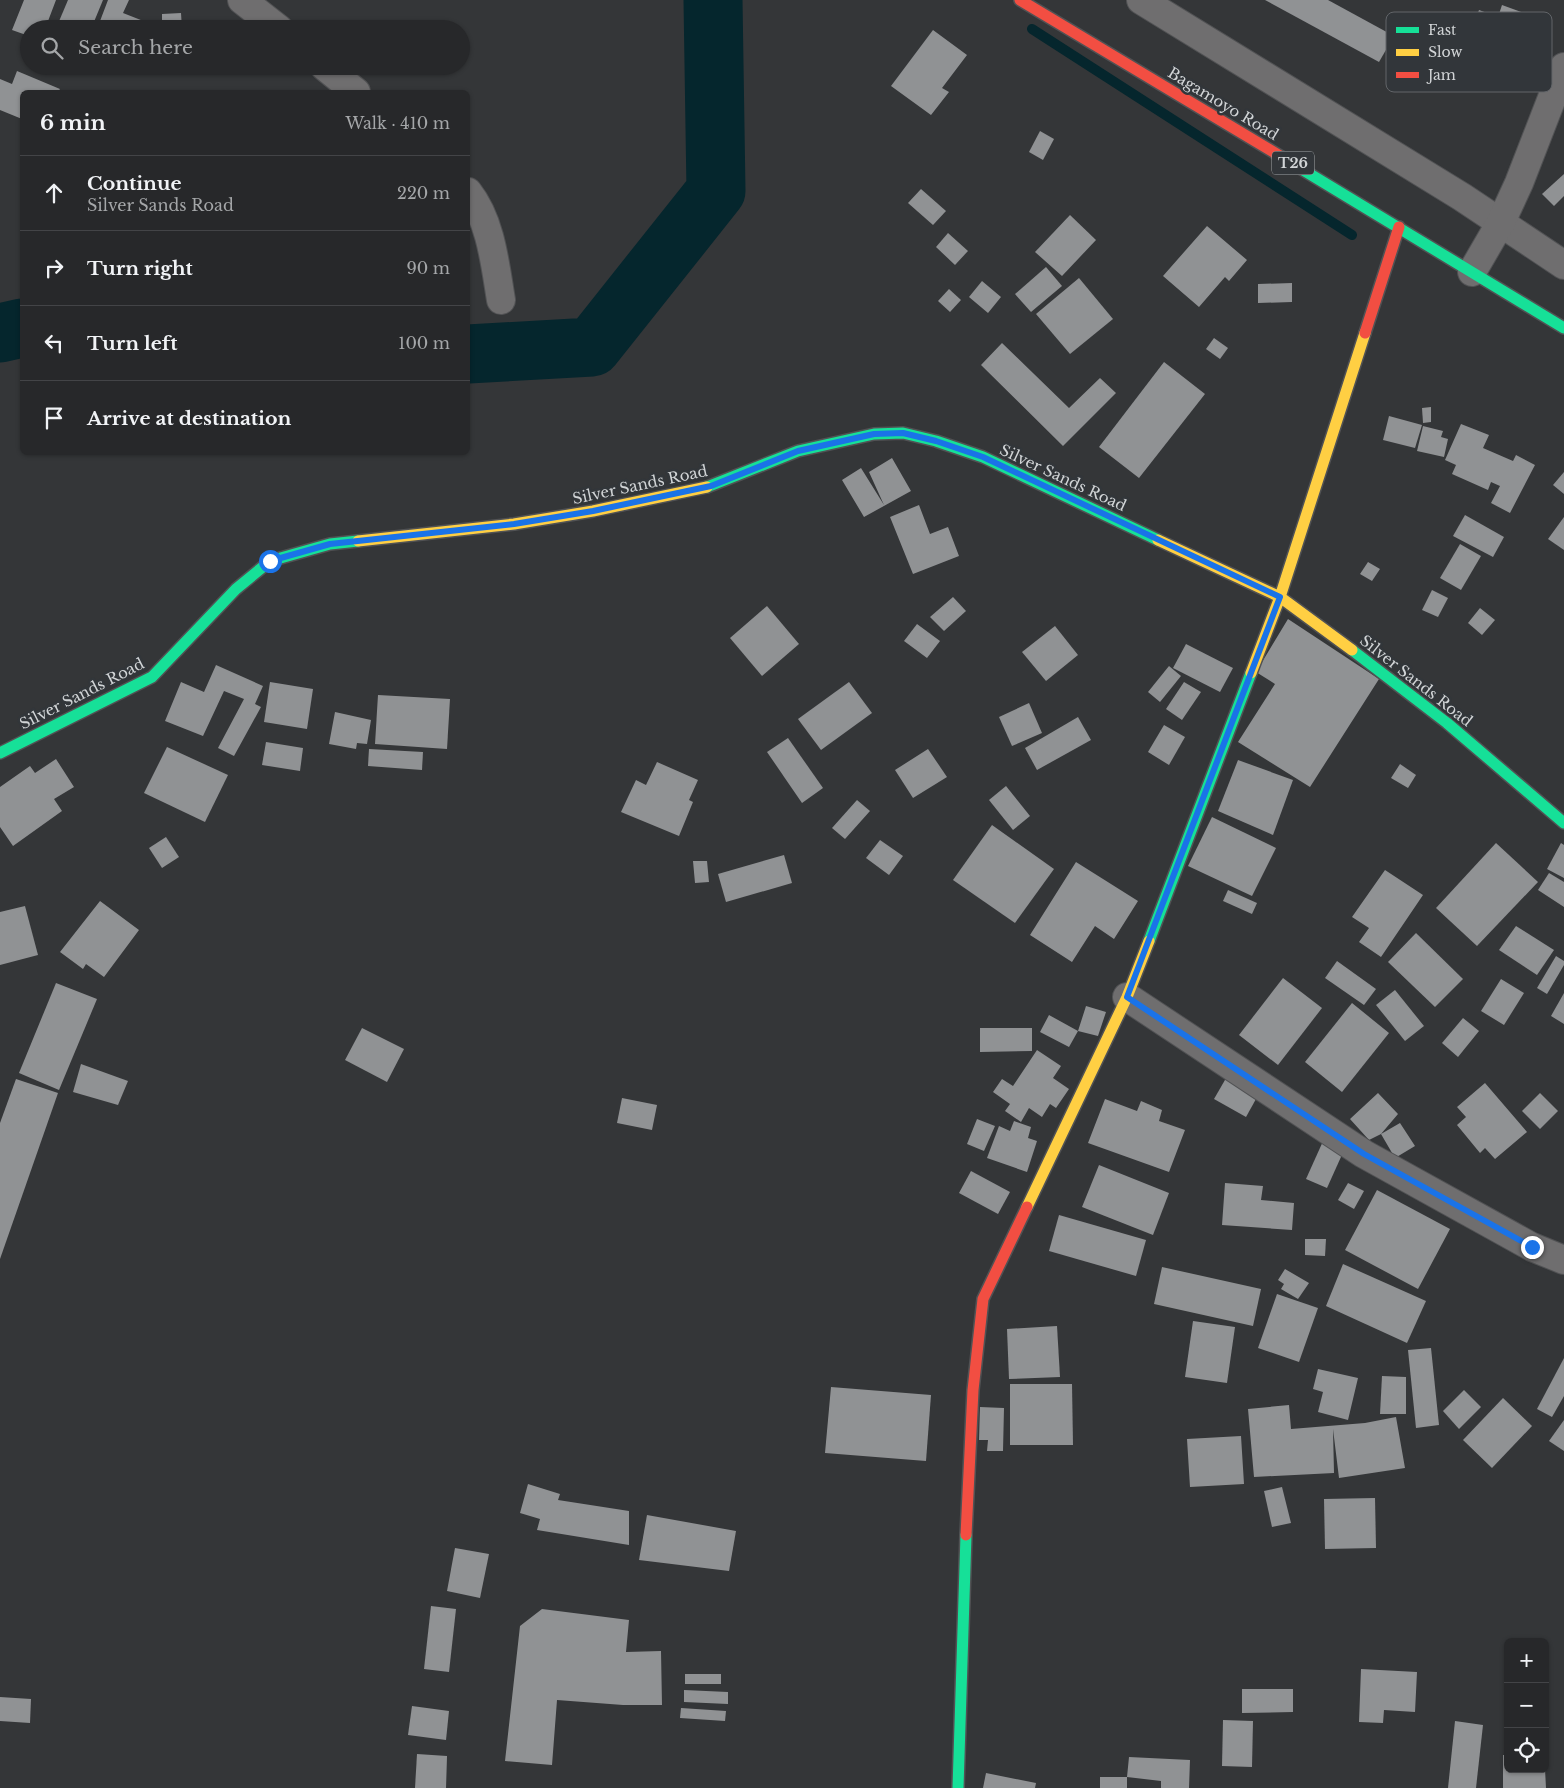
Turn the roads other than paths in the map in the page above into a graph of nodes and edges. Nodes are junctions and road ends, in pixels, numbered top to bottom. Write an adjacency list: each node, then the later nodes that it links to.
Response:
1 (242, 0): 4 (street)
2 (1020, 0): 10 (main road, Bagamoyo Road / T26)
3 (1141, 0): 9 (street)
4 (268, 20)
5 (1564, 67): 9 (street)
6 (335, 75): 7 (street)
7 (354, 90)
8 (470, 194): 13 (street)
9 (1501, 222): 11 (street); 12 (street)
10 (1399, 227): 12 (main road, Bagamoyo Road / T26); 15 (main road)
11 (1564, 265)
12 (1472, 272): 14 (main road, Bagamoyo Road / T26)
13 (501, 300)
14 (1564, 328)
15 (1280, 597): 16 (main road, Silver Sands Road); 17 (main road, Silver Sands Road); 18 (main road)
16 (0, 753)
17 (1564, 823)
18 (1127, 997): 19 (street); 20 (main road)
19 (1564, 1260)
20 (958, 1788)

